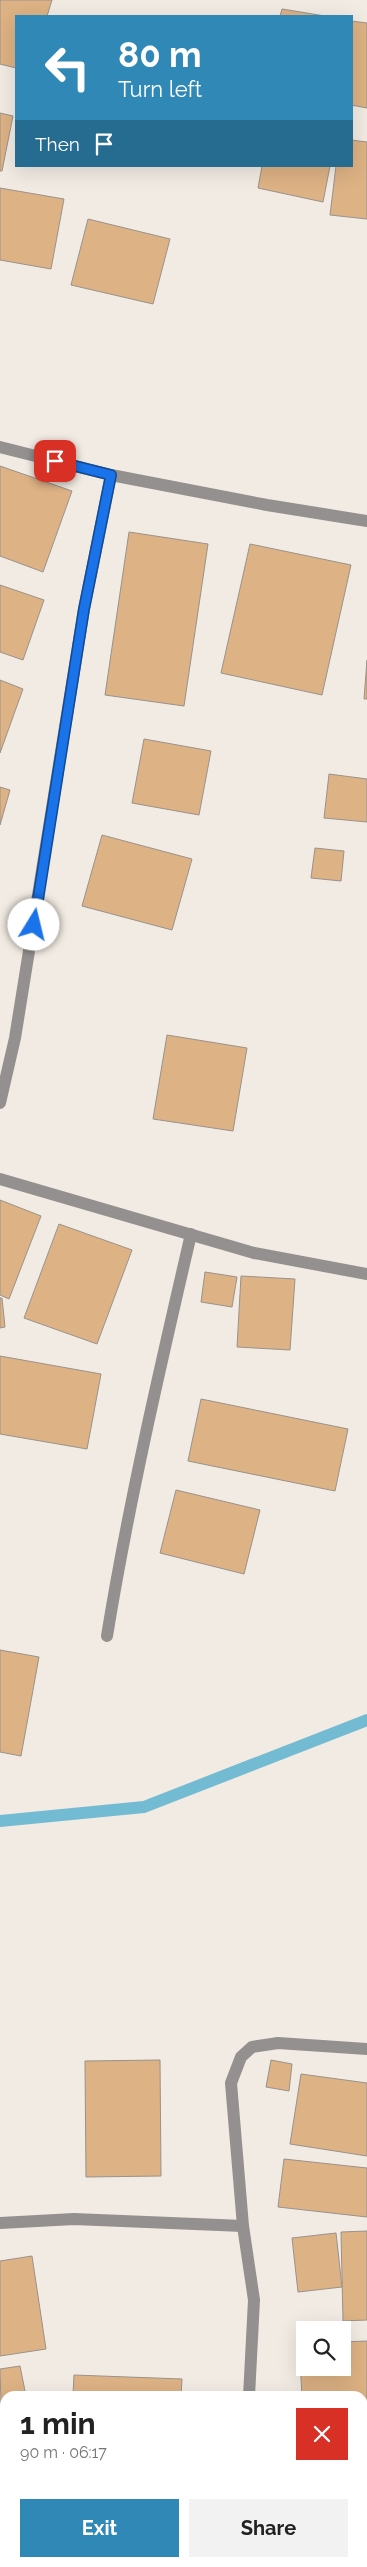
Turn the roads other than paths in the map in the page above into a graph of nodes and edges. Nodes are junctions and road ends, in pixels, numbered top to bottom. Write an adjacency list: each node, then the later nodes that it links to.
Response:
1 (0, 447): 2 (street)
2 (111, 475): 3 (street); 4 (street)
3 (367, 521)
4 (0, 1103)
5 (0, 1179): 6 (street)
6 (191, 1234): 7 (street); 8 (street)
7 (367, 1274)
8 (107, 1636)
9 (367, 2049): 11 (street)
10 (0, 2223): 11 (street)
11 (243, 2226): 12 (street)
12 (249, 2391)

